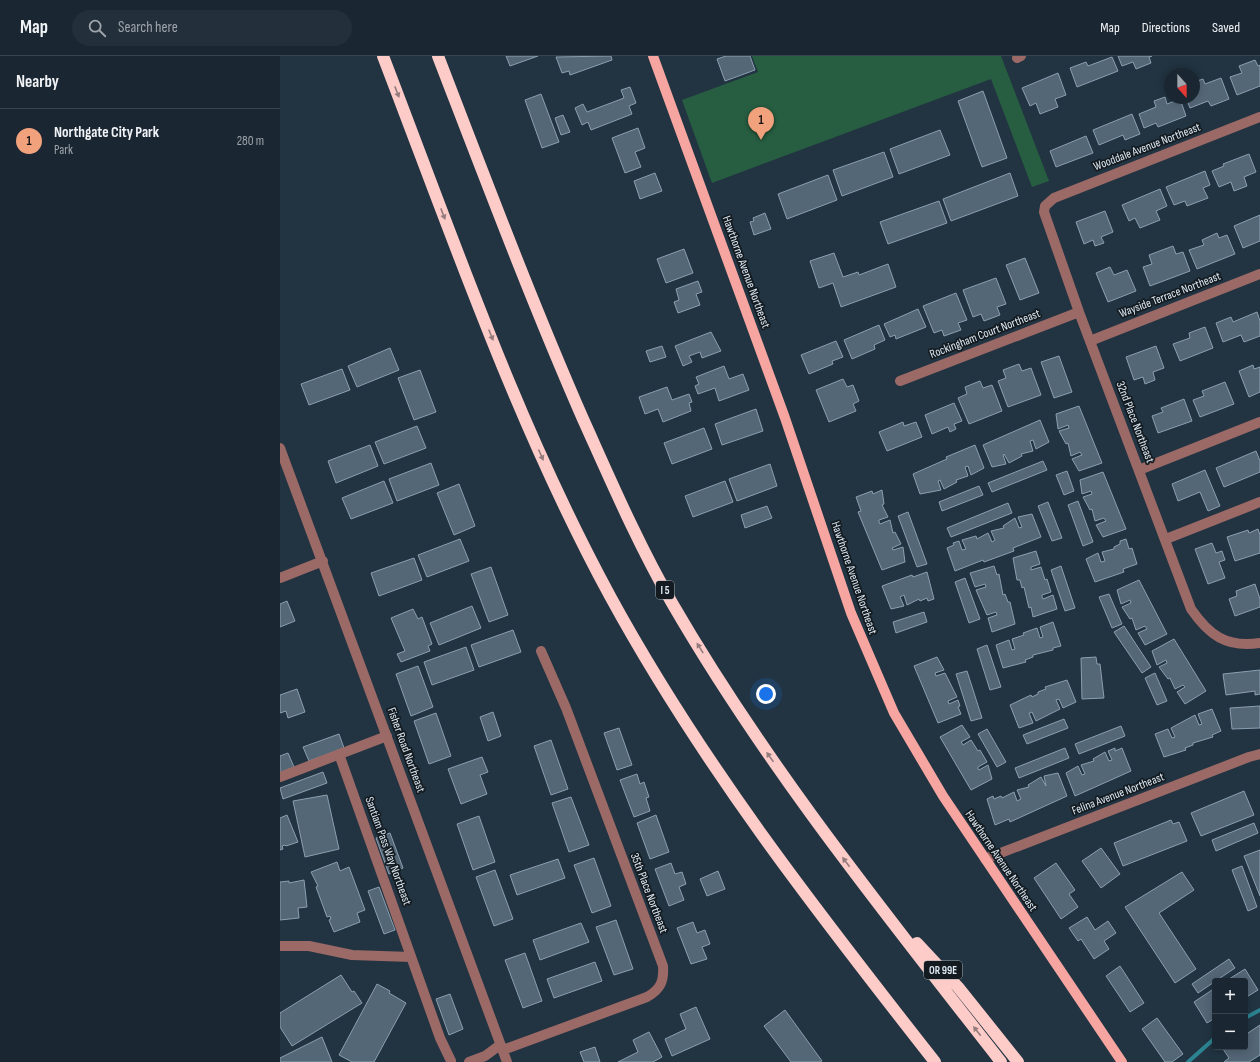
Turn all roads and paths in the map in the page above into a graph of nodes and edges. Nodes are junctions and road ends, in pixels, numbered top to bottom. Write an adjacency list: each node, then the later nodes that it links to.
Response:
1 (383, 56): 31 (highway, one-way to 31)
2 (438, 56): 24 (highway, I 5, one-way to 2)
3 (653, 56): 23 (main road, Hawthorne Avenue Northeast)
4 (1260, 117): 5 (street, Wooddale Avenue Northeast)
5 (1045, 206): 7 (street, 32nd Place Northeast)
6 (1260, 274): 8 (street, Wayside Terrace Northeast)
7 (1079, 312): 8 (street, 32nd Place Northeast); 9 (street, Rockingham Court Northeast)
8 (1090, 341): 12 (street, 32nd Place Northeast)
9 (900, 381)
10 (1260, 422): 12 (street)
11 (280, 448): 15 (street, Fisher Road Northeast)
12 (1139, 470): 14 (street, 32nd Place Northeast)
13 (1260, 502): 14 (street)
14 (1166, 539): 17 (street, 32nd Place Northeast)
15 (323, 561): 16 (street); 19 (street, Fisher Road Northeast)
16 (280, 578)
17 (1260, 643)
18 (541, 651): 27 (street, 35th Place Northeast)
19 (387, 736): 20 (street); 27 (street, Fisher Road Northeast)
20 (339, 754): 22 (street); 26 (street, Santiam Pass Way Northeast)
21 (1260, 754): 23 (street, Felina Avenue Northeast)
22 (280, 778)
23 (985, 860): 34 (main road, Hawthorne Avenue Northeast)
24 (862, 883): 32 (highway, I 5, one-way to 24); 33 (highway, OR 99E)
25 (280, 946): 26 (street)
26 (411, 957): 28 (street, Santiam Pass Way Northeast)
27 (501, 1048): 29 (street, 35th Place Northeast); 30 (street, Fisher Road Northeast)
28 (452, 1062)
29 (469, 1062)
30 (507, 1062)
31 (935, 1062)
32 (1002, 1062)
33 (1018, 1062)
34 (1122, 1062)

